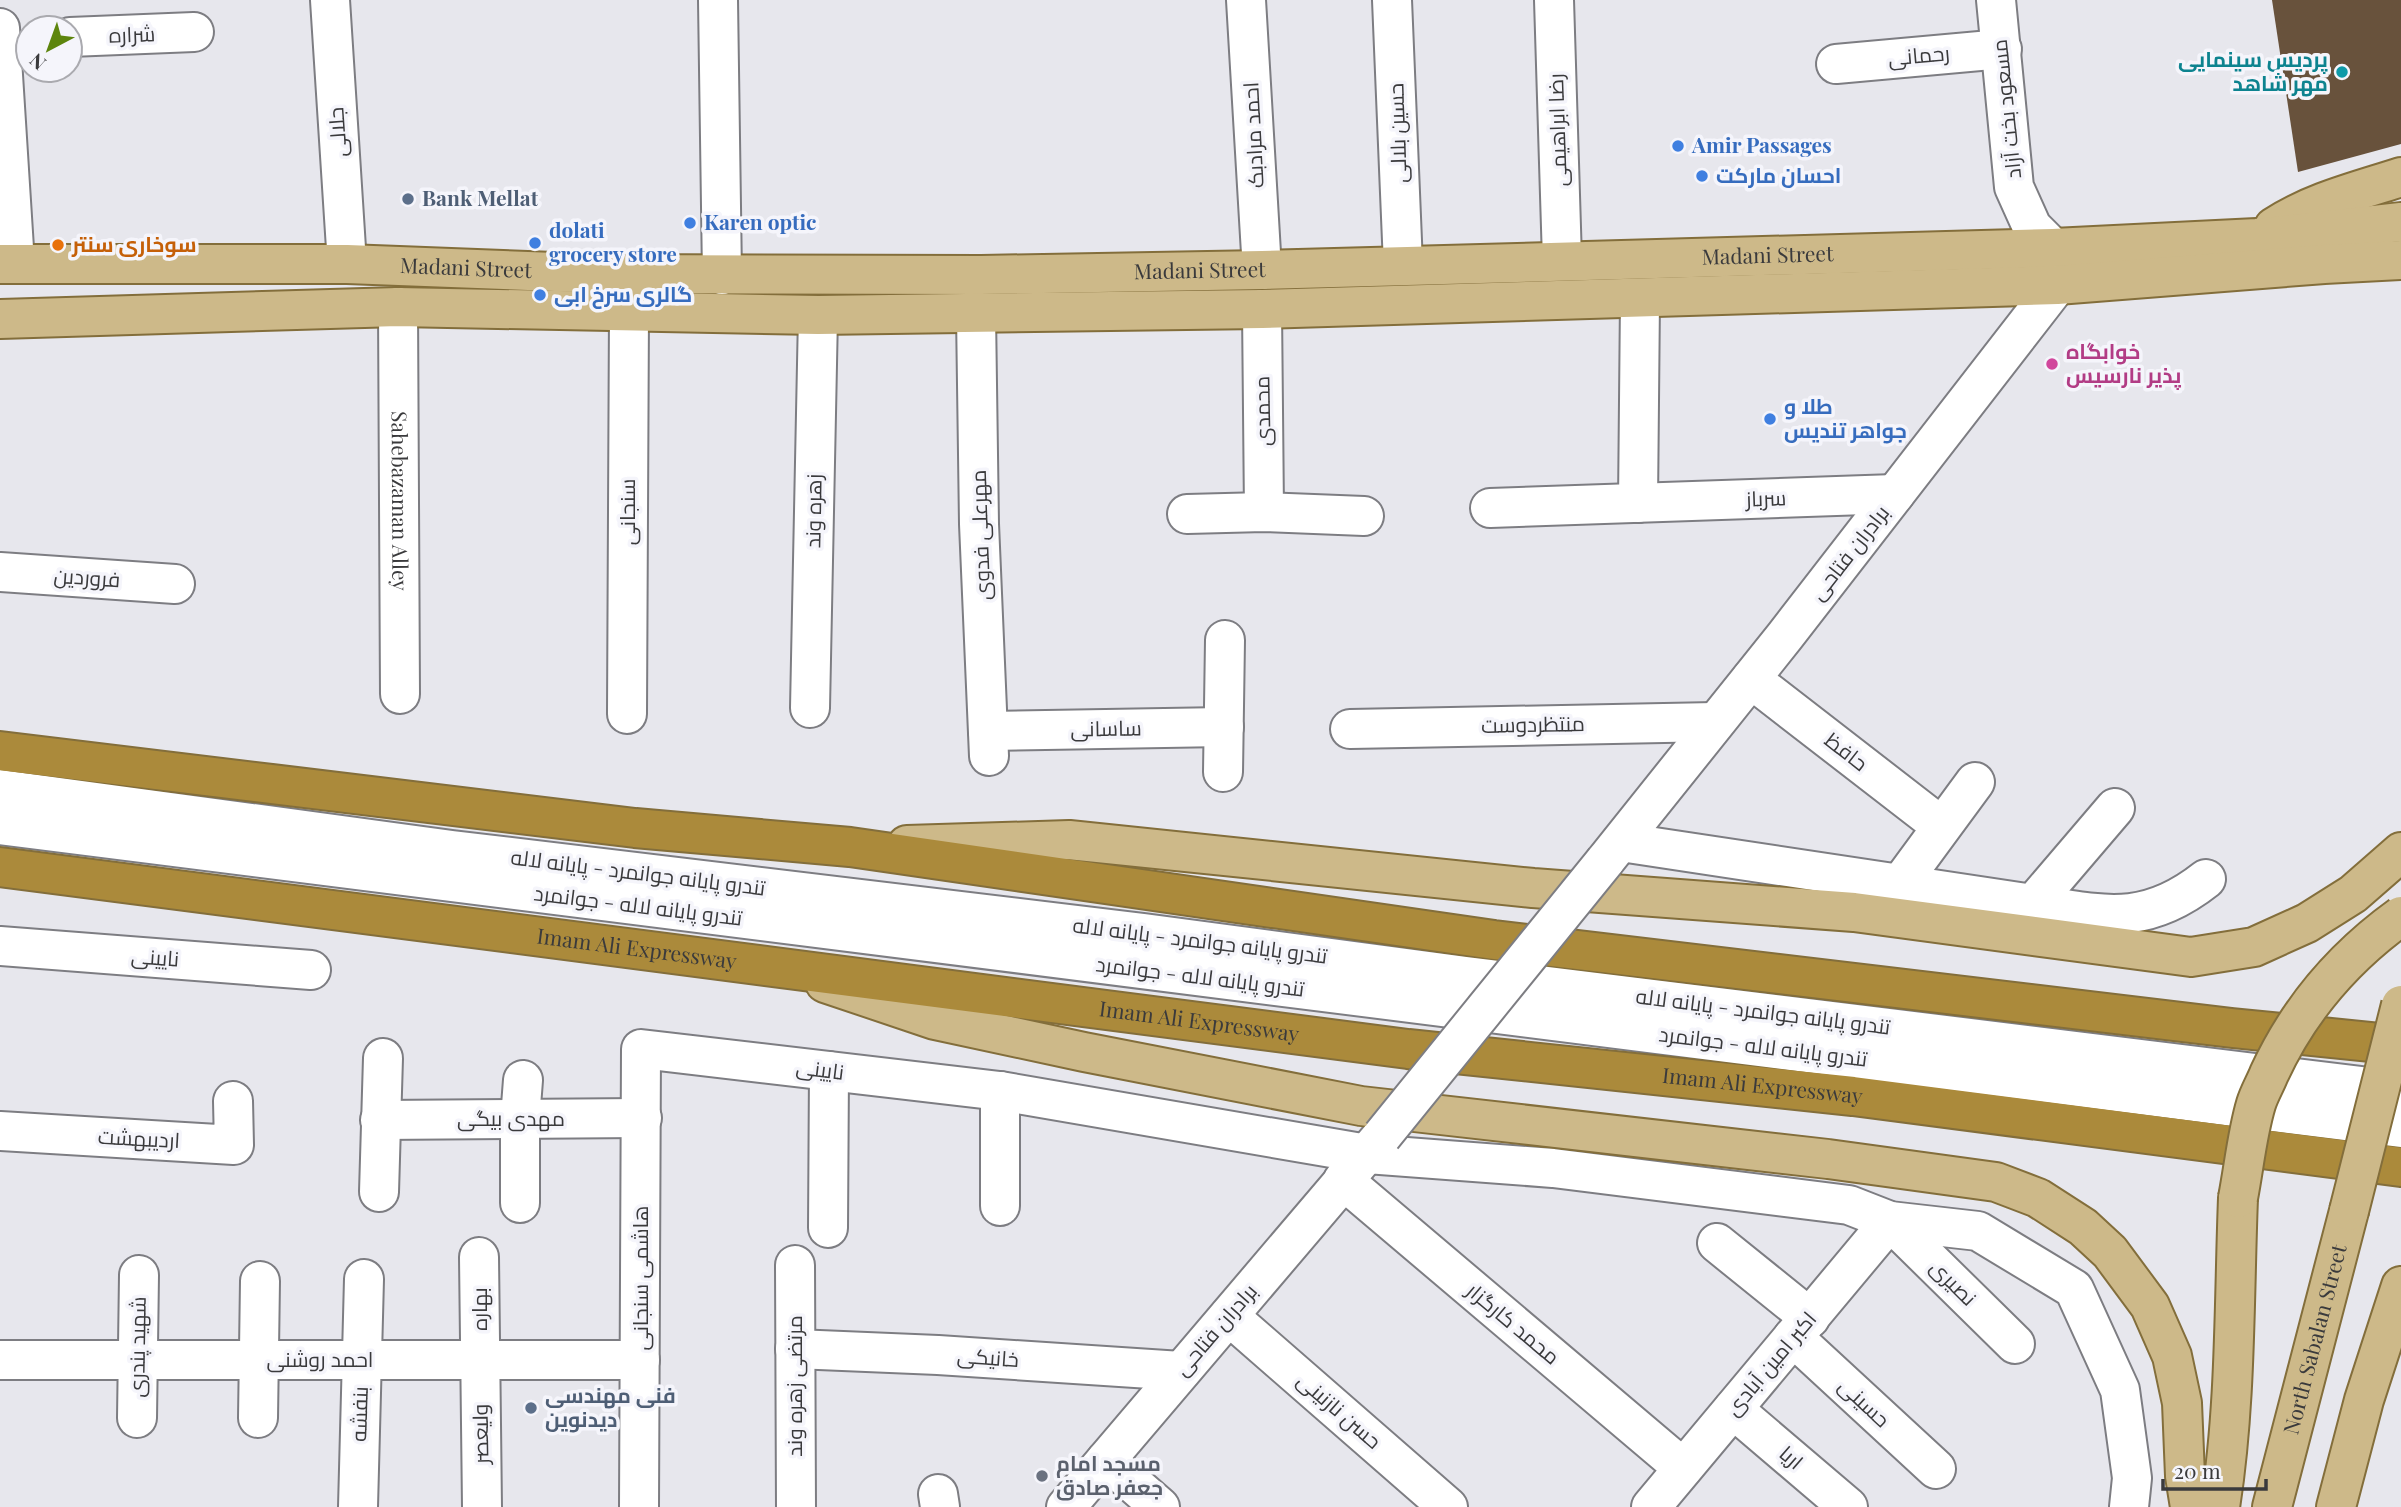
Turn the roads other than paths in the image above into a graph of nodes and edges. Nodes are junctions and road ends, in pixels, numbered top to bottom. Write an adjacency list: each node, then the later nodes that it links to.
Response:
1 (330, 0): 20 (street, جلالی)
2 (718, 0): 24 (street)
3 (1246, 0): 23 (street, احمد مرادبک)
4 (1392, 0): 22 (street, حسین بلالی)
5 (1554, 0): 17 (street, رضا ابراهیمی)
6 (1996, 0): 11 (street, مسعود بخت آزاد)
7 (0, 28): 10 (street)
8 (194, 32): 9 (street, شراره)
9 (84, 36)
10 (0, 40): 19 (street)
11 (2002, 49): 12 (street, رحمانی); 16 (street, مسعود بخت آزاد)
12 (1836, 64)
13 (2401, 177): 15 (main road)
14 (2401, 222): 15 (main road, Madani Street)
15 (2258, 238): 16 (main road, Madani Street)
16 (2053, 248): 17 (main road, Madani Street); 26 (main road)
17 (1562, 260): 22 (main road, Madani Street)
18 (2401, 260): 21 (main road, Madani Street)
19 (8, 264): 20 (main road, Madani Street)
20 (347, 264): 24 (main road, Madani Street)
21 (2324, 264): 25 (main road); 26 (main road, Madani Street)
22 (1403, 265): 23 (main road, Madani Street)
23 (1262, 270): 24 (main road, Madani Street)
24 (722, 275)
25 (2401, 280)
26 (2057, 285): 27 (main road, Madani Street); 34 (street, برادران فتاحی)
27 (1640, 299): 29 (main road, Madani Street); 35 (street)
28 (398, 307): 30 (main road, Madani Street); 33 (main road, Madani Street); 44 (street, Sahebazaman Alley)
29 (1262, 309): 31 (main road, Madani Street); 37 (street, محمدی)
30 (629, 311): 32 (main road, Madani Street); 46 (street, سنجانی)
31 (976, 314): 32 (main road, Madani Street); 50 (street, مهرعلی فدوی)
32 (818, 315): 45 (street, زهره وند)
33 (0, 319)
34 (1895, 495): 35 (street, سرباز); 43 (street, برادران فتاحی)
35 (1638, 503): 36 (street, سرباز)
36 (1490, 508)
37 (1264, 512): 38 (street); 39 (street)
38 (1187, 514)
39 (1364, 516)
40 (0, 572): 41 (street, فروردین)
41 (175, 584)
42 (1225, 640): 48 (street)
43 (1751, 679): 47 (street, برادران فتاحی); 57 (street, حافظ)
44 (400, 694)
45 (810, 708)
46 (627, 714)
47 (1715, 722): 49 (street, منتظردوست); 58 (street, برادران فتاحی)
48 (1224, 727): 50 (street, ساسانی); 52 (street)
49 (1350, 729)
50 (988, 744)
51 (0, 751): 59 (highway)
52 (1223, 772)
53 (1975, 782): 57 (street)
54 (0, 789): 76 (street, تندرو پایانه جوانمرد - پایانه لاله)
55 (2115, 808): 64 (street)
56 (0, 825): 81 (street, تندرو پایانه لاله - جوانمرد)
57 (1941, 826): 63 (street)
58 (1622, 841): 63 (street); 83 (street, برادران فتاحی, bridge)
59 (850, 847): 60 (main road); 70 (highway)
60 (2401, 852)
61 (0, 867): 68 (highway, Imam Ali Expressway)
62 (2206, 879): 64 (street)
63 (1900, 884): 64 (street)
64 (2033, 904)
65 (2401, 916): 127 (main road, bridge)
66 (0, 946): 67 (street, نایینی)
67 (310, 970)
68 (786, 970): 84 (highway, Imam Ali Expressway); 126 (main road)
69 (2401, 1005): 128 (main road, North Sabalan Street, bridge)
70 (2401, 1045)
71 (641, 1049): 73 (street, نایینی); 78 (street, هاشمی سنجانی)
72 (383, 1058): 80 (street)
73 (829, 1071): 75 (street, نایینی); 89 (street)
74 (523, 1080): 79 (street)
75 (1000, 1091): 83 (street, نایینی); 87 (street)
76 (2401, 1091)
77 (233, 1101): 82 (street, اردیبهشت)
78 (642, 1118): 79 (street, مهدی بیگی); 106 (street, هاشمی سنجانی)
79 (520, 1119): 80 (street, مهدی بیگی); 86 (street)
80 (380, 1120): 85 (street)
81 (2401, 1128)
82 (0, 1131)
83 (1364, 1157): 88 (street, نایینی); 97 (street, برادران فتاحی); 114 (street, محمد کارگزار)
84 (2401, 1167)
85 (379, 1192)
86 (520, 1203)
87 (1000, 1206)
88 (1890, 1221): 98 (street, اکبر امین آبادی); 100 (street, نصیری); 125 (street)
89 (828, 1228)
90 (1717, 1243): 98 (street, حسینی)
91 (479, 1258): 107 (street, بهاره)
92 (794, 1265): 101 (street, مرتضی زهره وند)
93 (139, 1275): 103 (street, شهید پندری)
94 (364, 1279): 105 (street, بنفشه)
95 (260, 1281): 104 (street)
96 (2401, 1286): 109 (main road)
97 (1229, 1316): 108 (street, برادران فتاحی); 122 (street, حسن نازنینی)
98 (1801, 1328): 110 (street, اکبر امین آبادی); 115 (street, حسینی)
99 (2401, 1335): 109 (main road)
100 (2015, 1344)
101 (795, 1349): 108 (street, خانیکی); 119 (street, مرتضی زهره وند)
102 (0, 1360): 103 (street, احمد روشنی)
103 (137, 1360): 104 (street, احمد روشنی); 111 (street, شهید پندری)
104 (259, 1360): 105 (street, احمد روشنی); 112 (street)
105 (362, 1360): 107 (street, احمد روشنی); 116 (street, بنفشه)
106 (640, 1360): 107 (street, احمد روشنی); 118 (street, هاشمی سنجانی)
107 (480, 1361): 117 (street, ولیعصر)
108 (1181, 1371): 113 (street, برادران فتاحی)
109 (2364, 1400): 129 (main road)
110 (1733, 1409): 114 (street, اکبر امین آبادی); 124 (street, اریا)
111 (137, 1418)
112 (258, 1418)
113 (1106, 1460): 120 (street, برادران فتاحی); 121 (street)
114 (1683, 1468): 123 (street, اکبر امین آبادی)
115 (1936, 1469)
116 (358, 1507)
117 (482, 1507)
118 (639, 1507)
119 (796, 1507)
120 (1066, 1507)
121 (1160, 1507)
122 (1448, 1507)
123 (1651, 1507)
124 (1848, 1507)
125 (2129, 1507)
126 (2190, 1507)
127 (2220, 1507)
128 (2272, 1507)
129 (2336, 1507)

